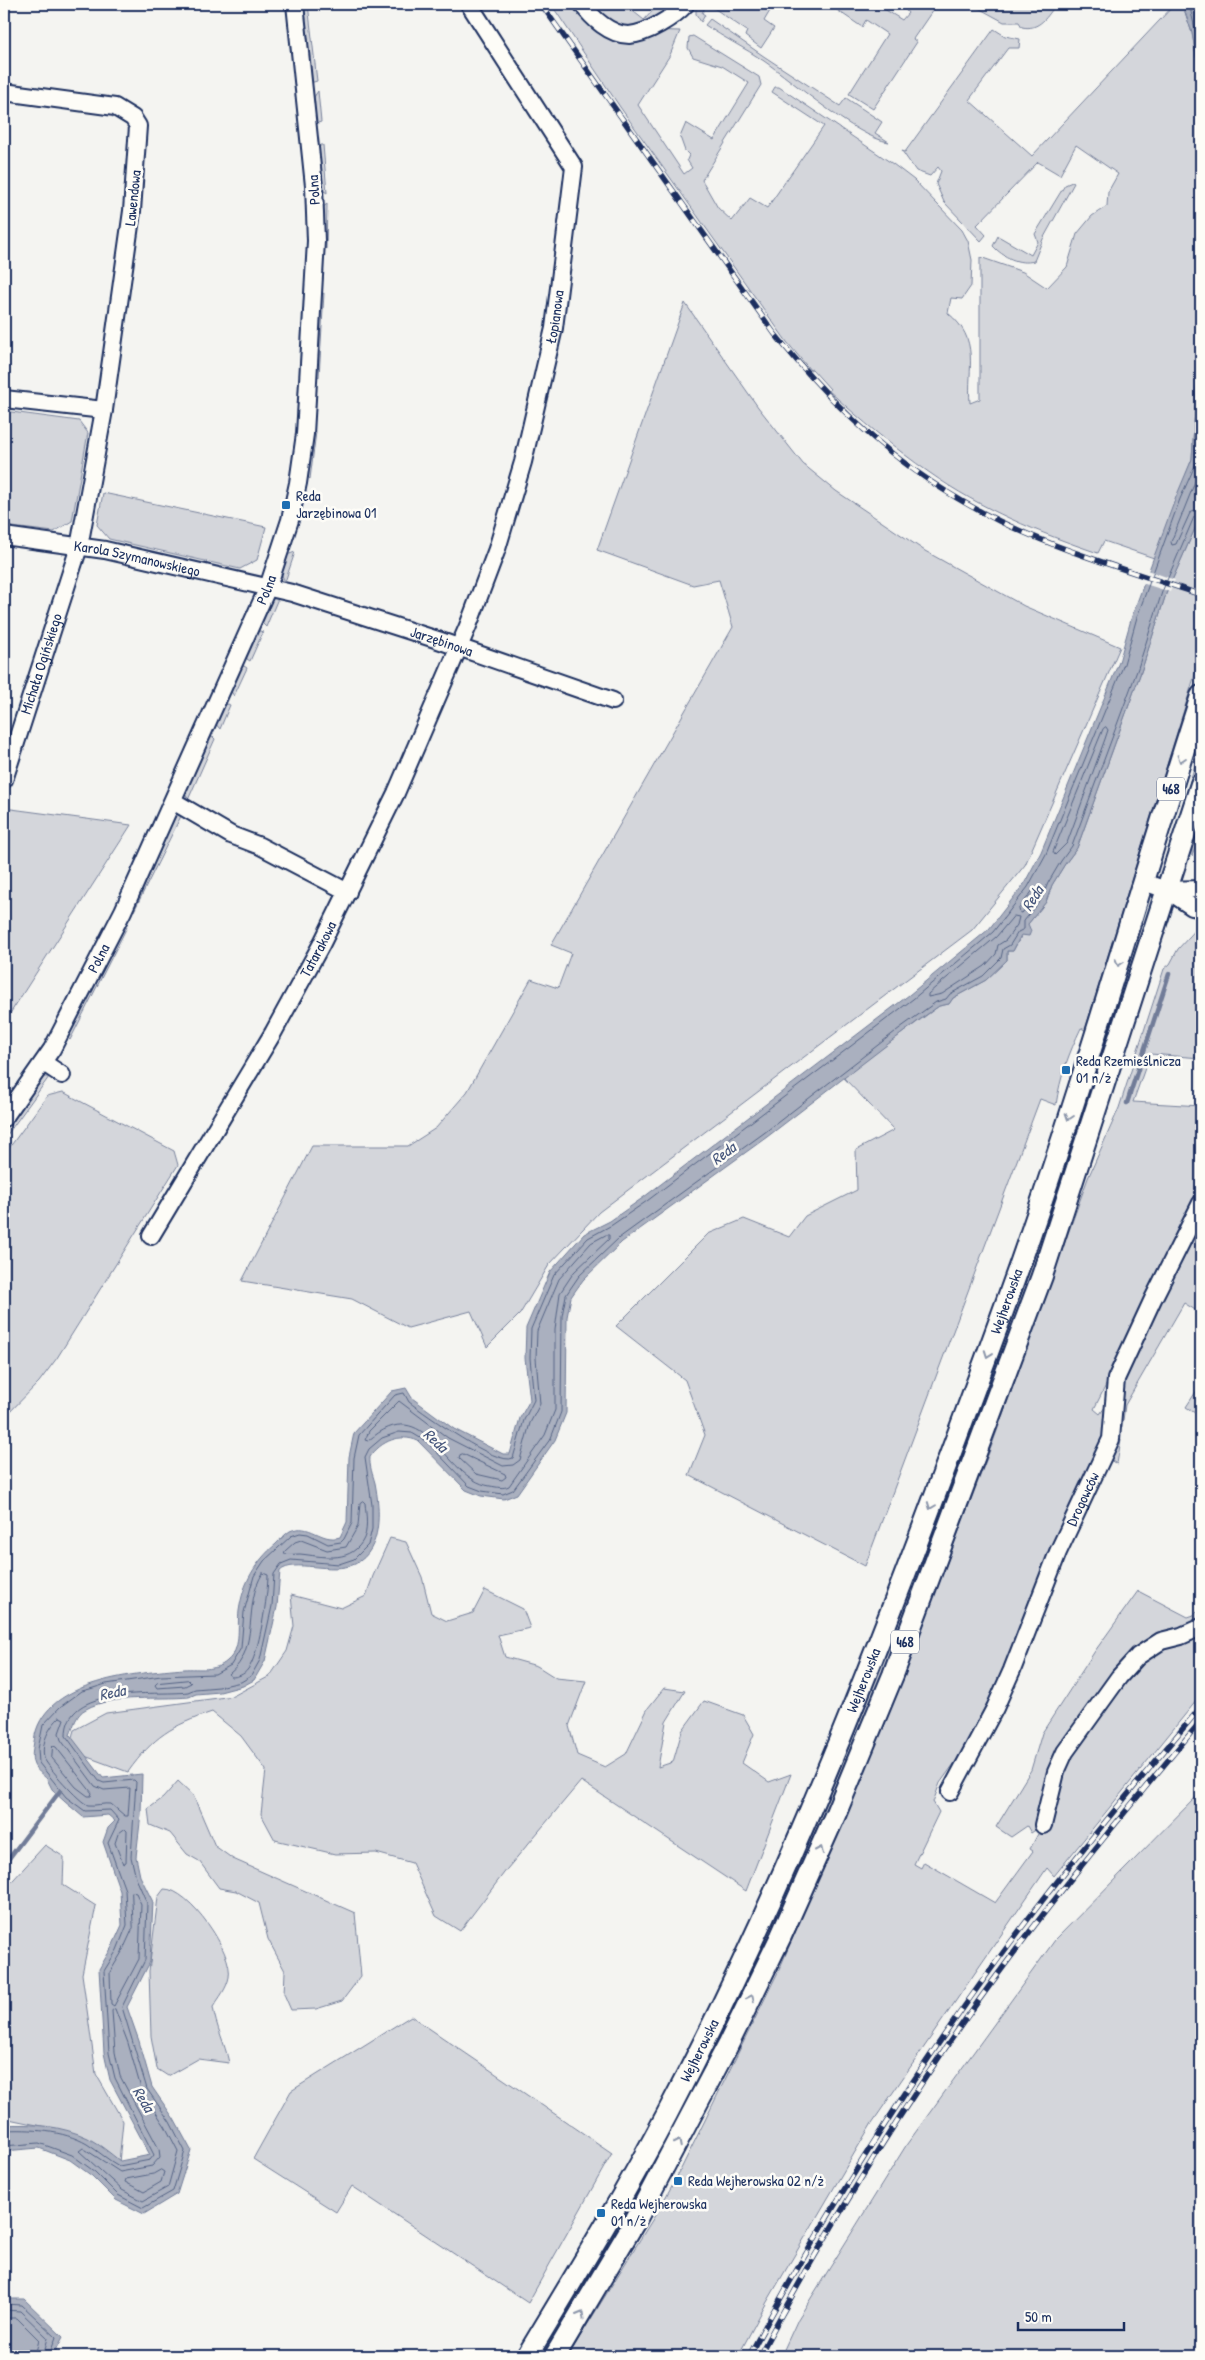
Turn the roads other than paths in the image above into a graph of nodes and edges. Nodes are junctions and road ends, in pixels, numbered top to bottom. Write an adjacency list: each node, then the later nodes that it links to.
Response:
1 (295, 4): 10 (street, Polna)
2 (469, 4): 11 (street, Łopianowa)
3 (582, 4): 4 (street)
4 (681, 10)
5 (4, 92): 7 (street, Lawendowa)
6 (4, 399): 7 (street)
7 (104, 410): 9 (street, Lawendowa)
8 (4, 536): 9 (street, Karola Szymanowskiego)
9 (79, 547): 10 (street, Karola Szymanowskiego); 14 (street, Michała Ogińskiego)
10 (268, 587): 11 (street, Jarzębinowa); 16 (street, Polna)
11 (460, 648): 13 (street, Jarzębinowa); 20 (street, Tatarakowa)
12 (1201, 696): 17 (main road, Wejherowska / 468, one-way to 17)
13 (612, 702)
14 (4, 780)
15 (1201, 784): 18 (main road, Wejherowska / 468)
16 (173, 802): 20 (street); 22 (street, Polna)
17 (1143, 882): 18 (street); 30 (main road, Wejherowska / 468, one-way to 30)
18 (1167, 890): 19 (street); 21 (street); 31 (main road, Wejherowska / 468, one-way to 18)
19 (1201, 890)
20 (348, 892): 26 (street, Tatarakowa)
21 (1201, 908)
22 (44, 1063): 23 (street); 24 (street, Polna)
23 (62, 1074)
24 (4, 1118)
25 (1201, 1203): 28 (street, Drogowców)
26 (151, 1236)
27 (1201, 1626): 29 (street)
28 (950, 1792)
29 (1043, 1825)
30 (646, 2152): 31 (main road); 32 (main road, Wejherowska / 468)
31 (667, 2163): 33 (main road, Wejherowska / 468, one-way to 31)
32 (527, 2356)
33 (555, 2356)

